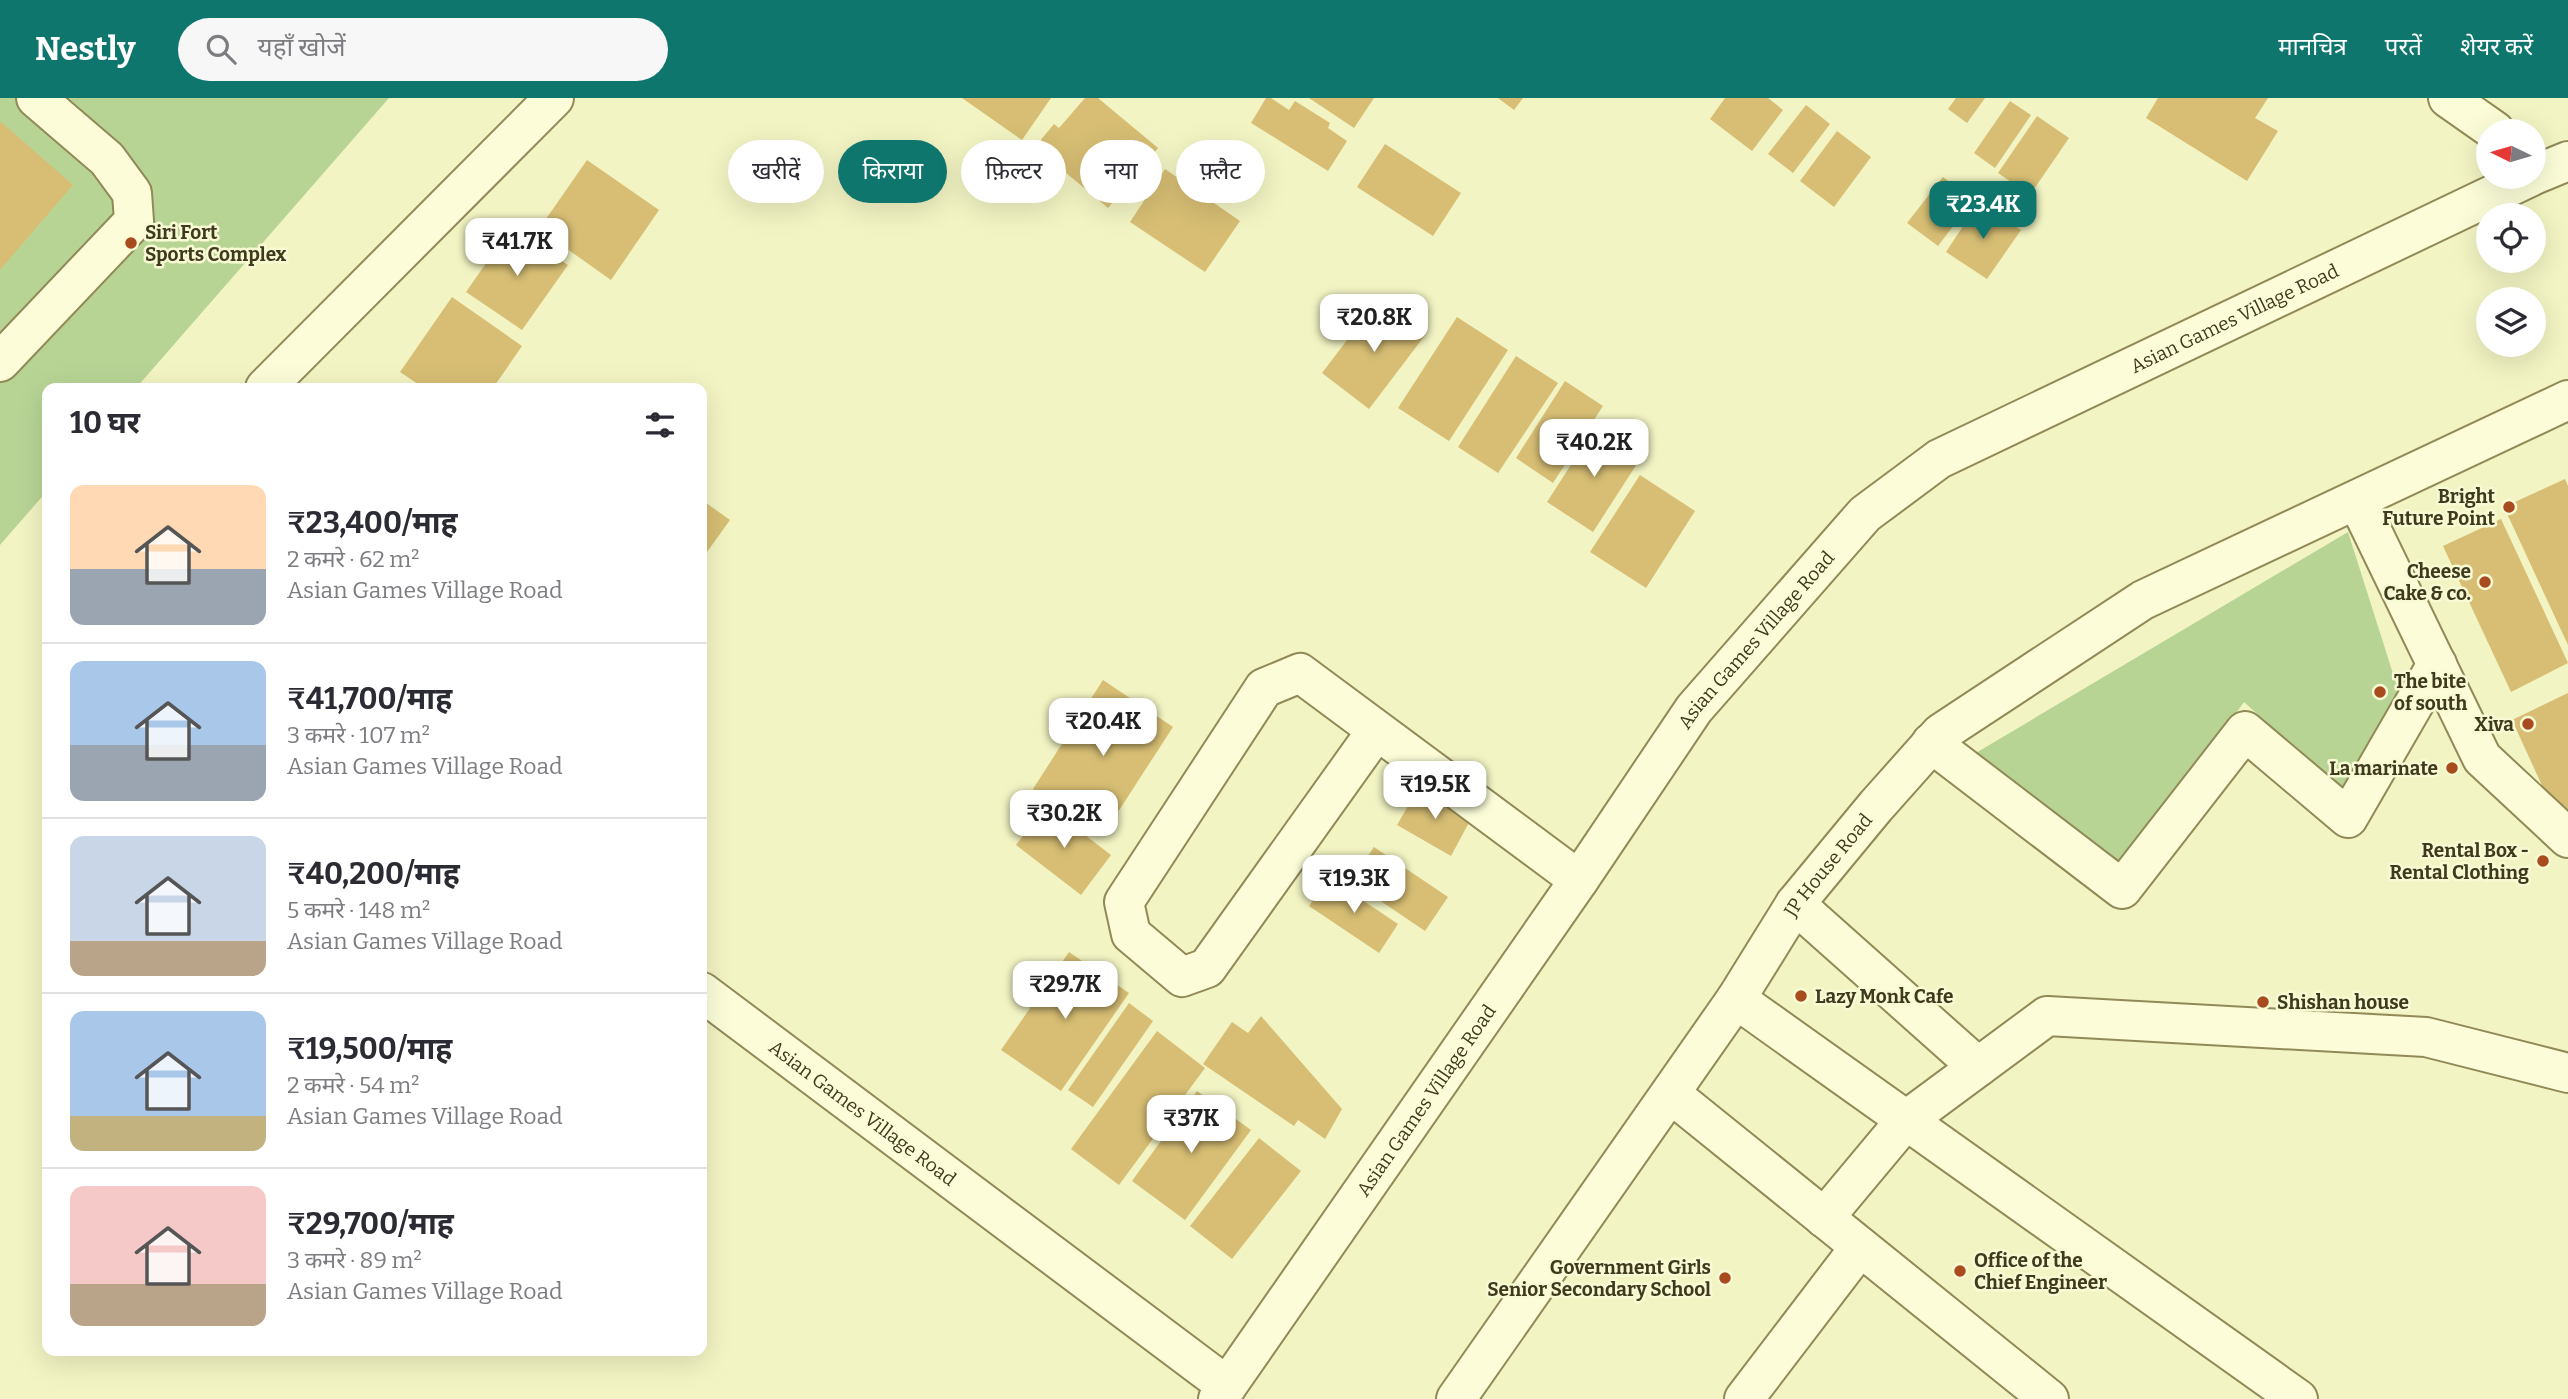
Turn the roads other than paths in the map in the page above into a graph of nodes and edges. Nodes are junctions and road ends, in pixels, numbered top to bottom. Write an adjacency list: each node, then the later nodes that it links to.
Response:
1 (36, 98): 6 (street)
2 (554, 98): 7 (street)
3 (2448, 98): 4 (street)
4 (2478, 119)
5 (2499, 189): 14 (street, Asian Games Village Road)
6 (0, 362)
7 (270, 383)
8 (2568, 400): 9 (street, JP House Road)
9 (2357, 500): 10 (street); 12 (street, JP House Road)
10 (2437, 664): 12 (street); 13 (street)
11 (1377, 730): 11 (street); 14 (street)
12 (1931, 743): 15 (street, JP House Road)
13 (2566, 834)
14 (1579, 880): 24 (street, Asian Games Village Road)
15 (1795, 904): 17 (street, JP House Road); 18 (street)
16 (707, 996): 24 (street, Asian Games Village Road)
17 (1737, 999): 20 (street, JP House Road); 21 (street)
18 (1978, 1067): 19 (street); 21 (street)
19 (2568, 1073)
20 (1671, 1094): 22 (street); 25 (street, JP House Road)
21 (1905, 1121): 22 (street); 28 (street)
22 (1824, 1218): 23 (street)
23 (1860, 1247): 26 (street); 27 (street)
24 (1222, 1392)
25 (1456, 1399)
26 (1744, 1399)
27 (2049, 1399)
28 (2298, 1399)

